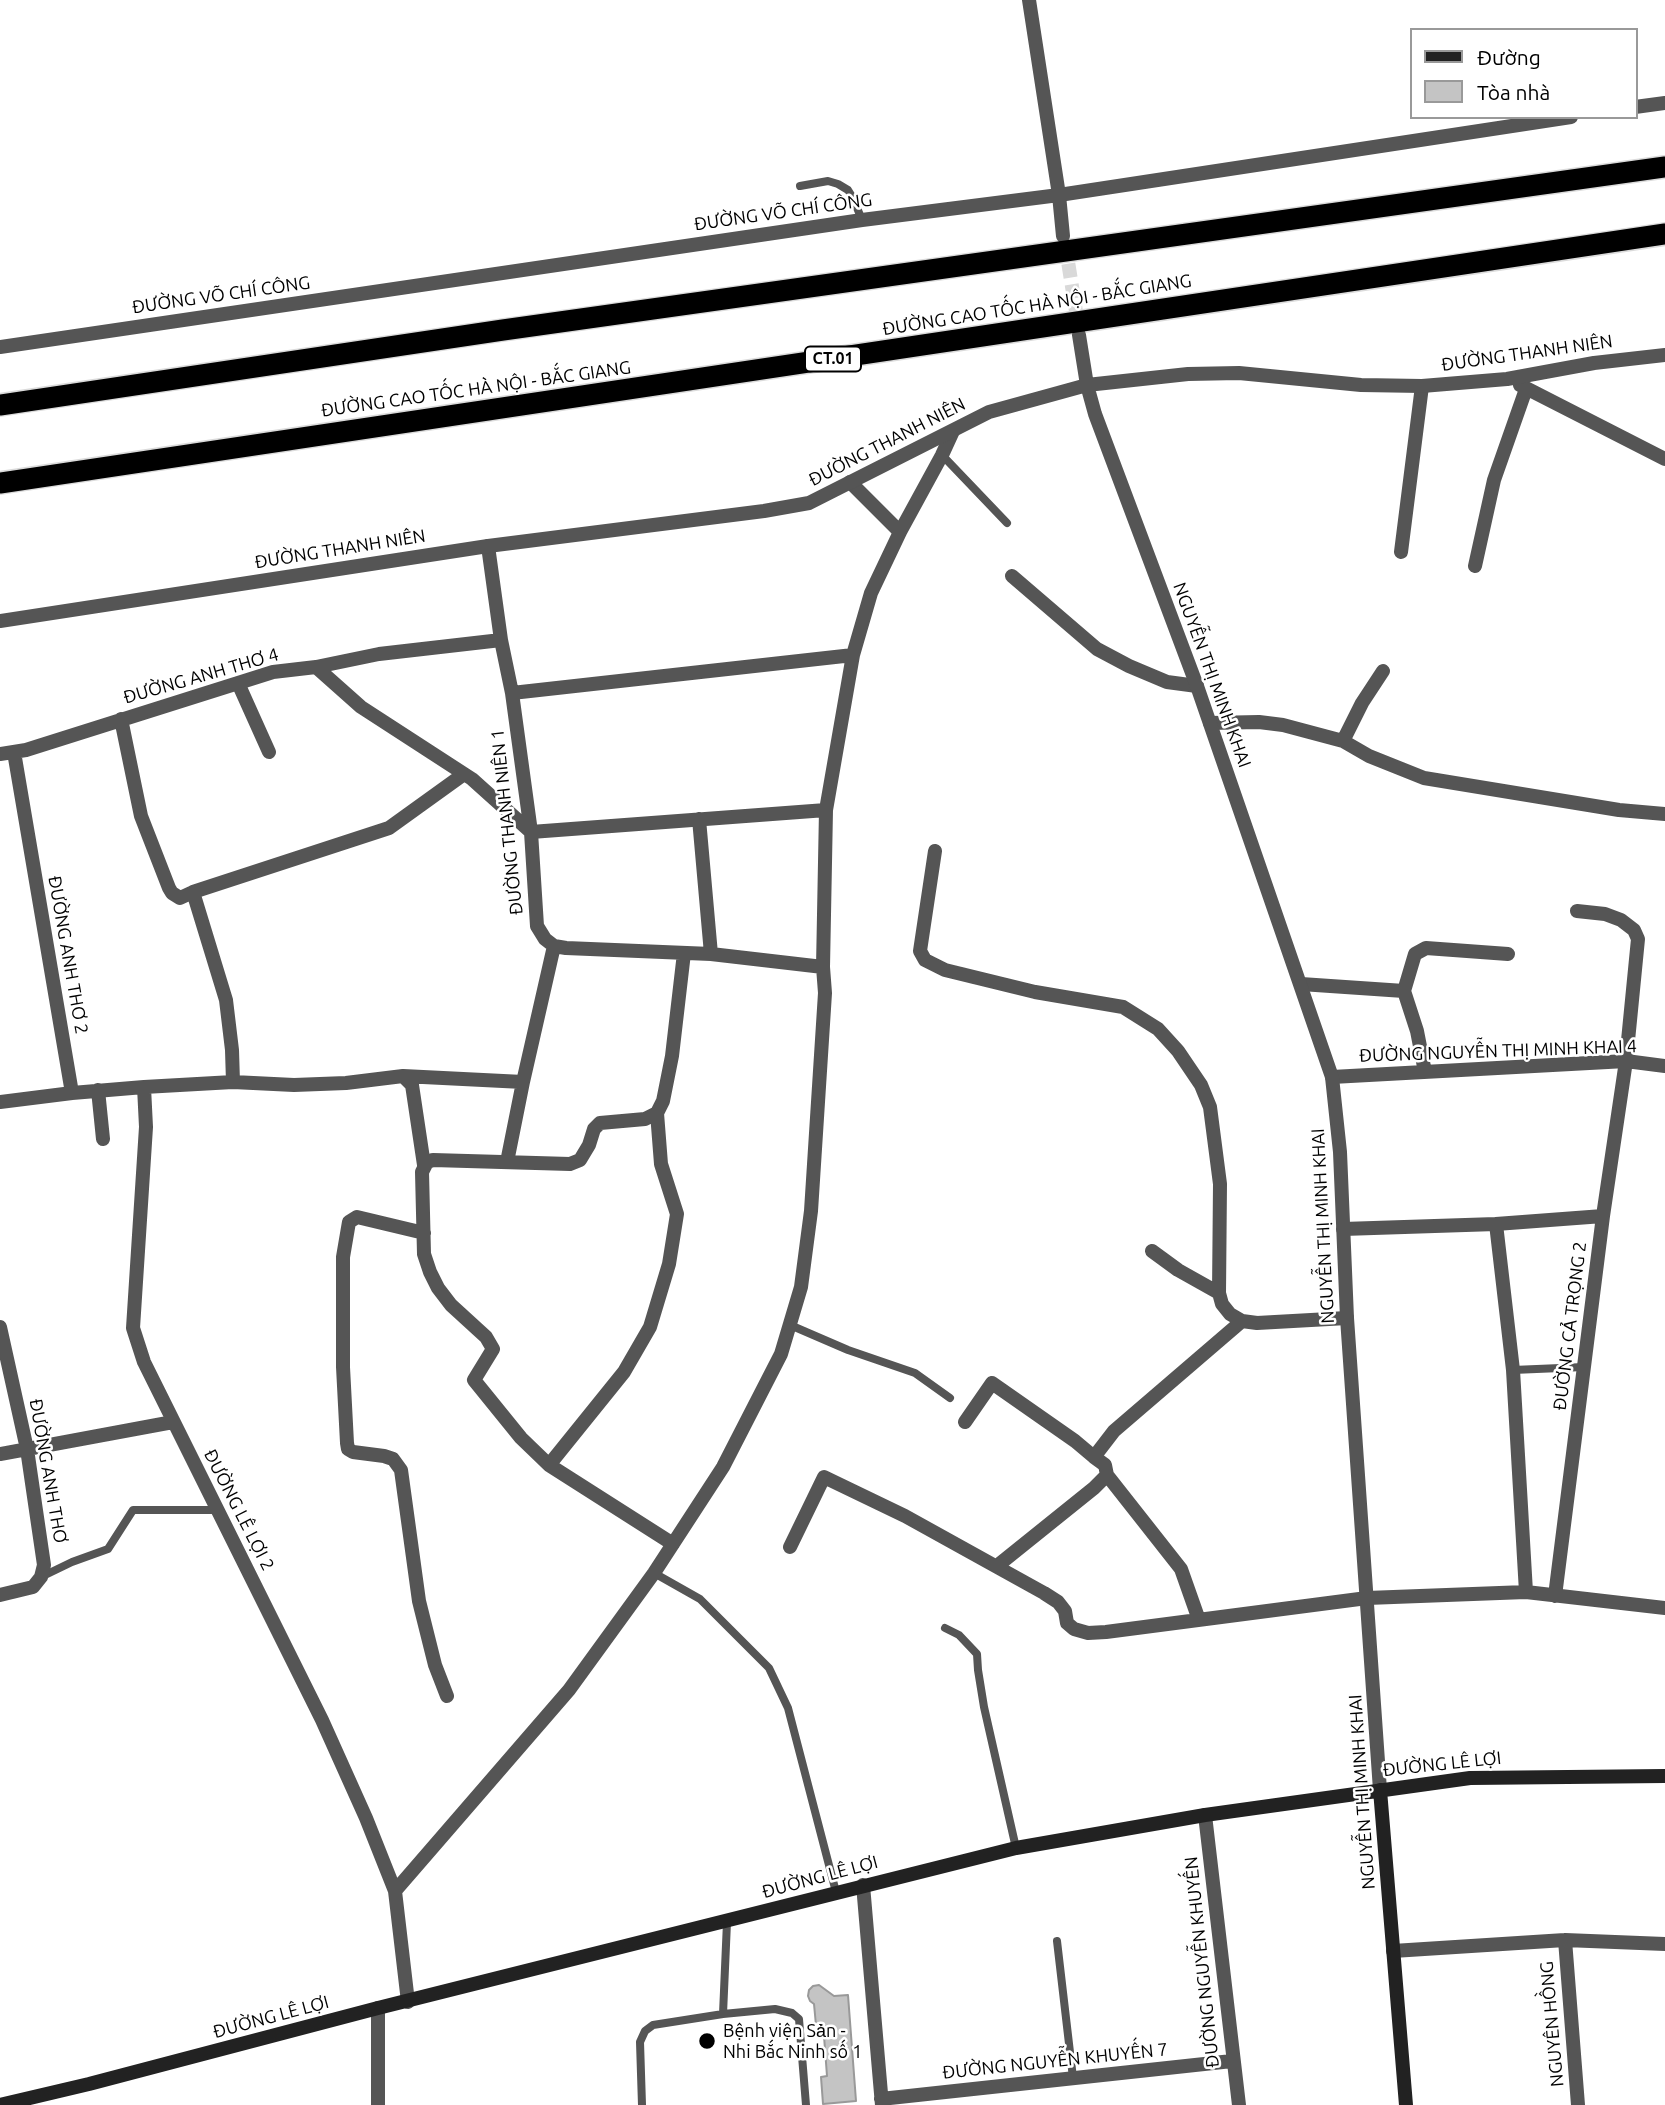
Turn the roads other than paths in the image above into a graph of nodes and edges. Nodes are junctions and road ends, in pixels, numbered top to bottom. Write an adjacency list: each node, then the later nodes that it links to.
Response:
1 (1029, 0): 7 (street)
2 (1665, 103): 3 (street)
3 (1637, 107)
4 (1558, 119): 7 (street, ĐƯỜNG VÕ CHÍ CÔNG)
5 (1665, 167): 18 (highway)
6 (800, 186): 8 (lane)
7 (1059, 195): 8 (street, ĐƯỜNG VÕ CHÍ CÔNG); 10 (street)
8 (862, 220): 12 (street, ĐƯỜNG VÕ CHÍ CÔNG)
9 (1665, 234): 23 (highway, ĐƯỜNG CAO TỐC HÀ NỘI - BẮC GIANG / CT.01)
10 (1063, 236)
11 (1079, 335): 15 (street, NGUYỄN THỊ MINH KHAI)
12 (0, 347)
13 (1665, 355): 14 (street, ĐƯỜNG THANH NIÊN)
14 (1507, 379): 16 (street, ĐƯỜNG THANH NIÊN); 17 (street)
15 (1087, 385): 16 (street, ĐƯỜNG THANH NIÊN); 19 (street, ĐƯỜNG THANH NIÊN); 36 (street, NGUYỄN THỊ MINH KHAI)
16 (1422, 386): 27 (street)
17 (1526, 388): 21 (street); 28 (street)
18 (0, 405)
19 (953, 430): 20 (street); 22 (street, ĐƯỜNG THANH NIÊN)
20 (942, 455): 24 (lane); 25 (street)
21 (1665, 459)
22 (850, 482): 25 (street); 26 (street, ĐƯỜNG THANH NIÊN)
23 (0, 483)
24 (1007, 523)
25 (900, 532): 32 (street)
26 (488, 546): 30 (street, ĐƯỜNG THANH NIÊN); 31 (street, ĐƯỜNG THANH NIÊN 1)
27 (1401, 552)
28 (1475, 566)
29 (1012, 576): 36 (street)
30 (0, 621)
31 (500, 640): 33 (street, ĐƯỜNG ANH THƠ 4); 37 (street, ĐƯỜNG THANH NIÊN 1)
32 (853, 655): 37 (street); 44 (street)
33 (316, 667): 35 (street, ĐƯỜNG ANH THƠ 4); 43 (street)
34 (1383, 671): 40 (street)
35 (238, 683): 38 (street, ĐƯỜNG ANH THƠ 4); 41 (street)
36 (1197, 686): 39 (street, NGUYỄN THỊ MINH KHAI)
37 (512, 693): 47 (street, ĐƯỜNG THANH NIÊN 1)
38 (121, 719): 42 (street, ĐƯỜNG ANH THƠ 4); 49 (street)
39 (1210, 723): 40 (street); 56 (street, NGUYỄN THỊ MINH KHAI)
40 (1343, 741): 45 (street)
41 (269, 752)
42 (7, 753): 67 (street, ĐƯỜNG ANH THƠ 2)
43 (464, 774): 47 (street); 49 (street)
44 (827, 810): 46 (street); 55 (street)
45 (1665, 814)
46 (699, 819): 47 (street); 53 (street)
47 (531, 832): 51 (street, ĐƯỜNG THANH NIÊN 1)
48 (935, 851): 78 (street)
49 (193, 892): 63 (street)
50 (1577, 911): 58 (street, ĐƯỜNG CẢ TRỌNG 2)
51 (554, 946): 52 (street); 64 (street)
52 (684, 953): 53 (street); 69 (street)
53 (712, 954): 55 (street)
54 (1508, 954): 57 (street)
55 (823, 967): 81 (street)
56 (1301, 984): 57 (street); 62 (street, NGUYỄN THỊ MINH KHAI)
57 (1404, 991): 60 (street)
58 (1626, 1061): 59 (street, ĐƯỜNG NGUYỄN THỊ MINH KHAI 4); 60 (street, ĐƯỜNG NGUYỄN THỊ MINH KHAI 4); 73 (street, ĐƯỜNG CẢ TRỌNG 2)
59 (1665, 1066)
60 (1425, 1072): 62 (street, ĐƯỜNG NGUYỄN THỊ MINH KHAI 4)
61 (403, 1076): 63 (street); 64 (street); 72 (street)
62 (1332, 1077): 75 (street, NGUYỄN THỊ MINH KHAI)
63 (233, 1082): 65 (street)
64 (523, 1082): 71 (street)
65 (144, 1087): 66 (street); 86 (street, ĐƯỜNG LÊ LỢI 2)
66 (98, 1090): 67 (street); 70 (street)
67 (72, 1093): 68 (street)
68 (0, 1102)
69 (657, 1113): 71 (street); 91 (street)
70 (103, 1139)
71 (507, 1162): 72 (street)
72 (424, 1166): 76 (street)
73 (1603, 1216): 74 (street); 83 (street, ĐƯỜNG CẢ TRỌNG 2)
74 (1496, 1224): 75 (street); 84 (street)
75 (1343, 1229): 79 (street, NGUYỄN THỊ MINH KHAI)
76 (424, 1233): 91 (street); 106 (street)
77 (1152, 1251): 78 (street)
78 (1219, 1293): 80 (street)
79 (1347, 1318): 80 (street); 102 (street, NGUYỄN THỊ MINH KHAI)
80 (1242, 1321): 90 (street)
81 (790, 1325): 85 (lane); 94 (street)
82 (0, 1327): 88 (street, ĐƯỜNG ANH THƠ)
83 (1584, 1367): 84 (lane); 101 (street, ĐƯỜNG CẢ TRỌNG 2)
84 (1514, 1370): 99 (street)
85 (950, 1398)
86 (173, 1422): 88 (street); 93 (street, ĐƯỜNG LÊ LỢI 2)
87 (965, 1422): 90 (street)
88 (27, 1449): 89 (street); 98 (street, ĐƯỜNG ANH THƠ)
89 (0, 1454)
90 (1094, 1457): 92 (street)
91 (549, 1465): 94 (street)
92 (1107, 1475): 96 (street); 104 (street)
93 (217, 1510): 98 (lane); 112 (street, ĐƯỜNG LÊ LỢI 2)
94 (673, 1544): 97 (street)
95 (790, 1547): 96 (street)
96 (997, 1566): 104 (street)
97 (654, 1573): 112 (street); 113 (lane)
98 (41, 1577): 100 (street)
99 (1526, 1592): 101 (street); 102 (street)
100 (0, 1595)
101 (1555, 1596): 103 (street)
102 (1367, 1598): 104 (street); 108 (street, NGUYỄN THỊ MINH KHAI)
103 (1665, 1608)
104 (1199, 1620)
105 (945, 1628): 110 (lane)
106 (447, 1696)
107 (1665, 1776): 108 (main road, ĐƯỜNG LÊ LỢI)
108 (1380, 1790): 109 (main road, ĐƯỜNG LÊ LỢI); 118 (main road, NGUYỄN THỊ MINH KHAI)
109 (1205, 1815): 110 (main road, ĐƯỜNG LÊ LỢI); 122 (street, ĐƯỜNG NGUYỄN KHUYẾN)
110 (1016, 1848): 111 (main road, ĐƯỜNG LÊ LỢI)
111 (863, 1885): 113 (main road, ĐƯỜNG LÊ LỢI); 124 (street)
112 (395, 1891): 119 (street, ĐƯỜNG LÊ LỢI 2)
113 (836, 1892): 114 (main road, ĐƯỜNG LÊ LỢI)
114 (727, 1922): 119 (main road, ĐƯỜNG LÊ LỢI); 121 (lane)
115 (1565, 1940): 117 (street); 118 (street); 131 (street, NGUYÊN HỒNG)
116 (1057, 1941): 123 (lane)
117 (1665, 1944)
118 (1393, 1951): 130 (main road, NGUYỄN THỊ MINH KHAI)
119 (408, 2002): 120 (main road, ĐƯỜNG LÊ LỢI)
120 (378, 2008): 125 (main road, ĐƯỜNG LÊ LỢI); 126 (street)
121 (723, 2014): 127 (lane); 128 (lane)
122 (1232, 2062): 123 (street, ĐƯỜNG NGUYỄN KHUYẾN 7); 129 (street, ĐƯỜNG NGUYỄN KHUYẾN)
123 (1073, 2078): 124 (street, ĐƯỜNG NGUYỄN KHUYẾN 7)
124 (881, 2102)
125 (0, 2105)
126 (378, 2105)
127 (642, 2105)
128 (806, 2105)
129 (1239, 2105)
130 (1406, 2105)
131 (1578, 2105)

